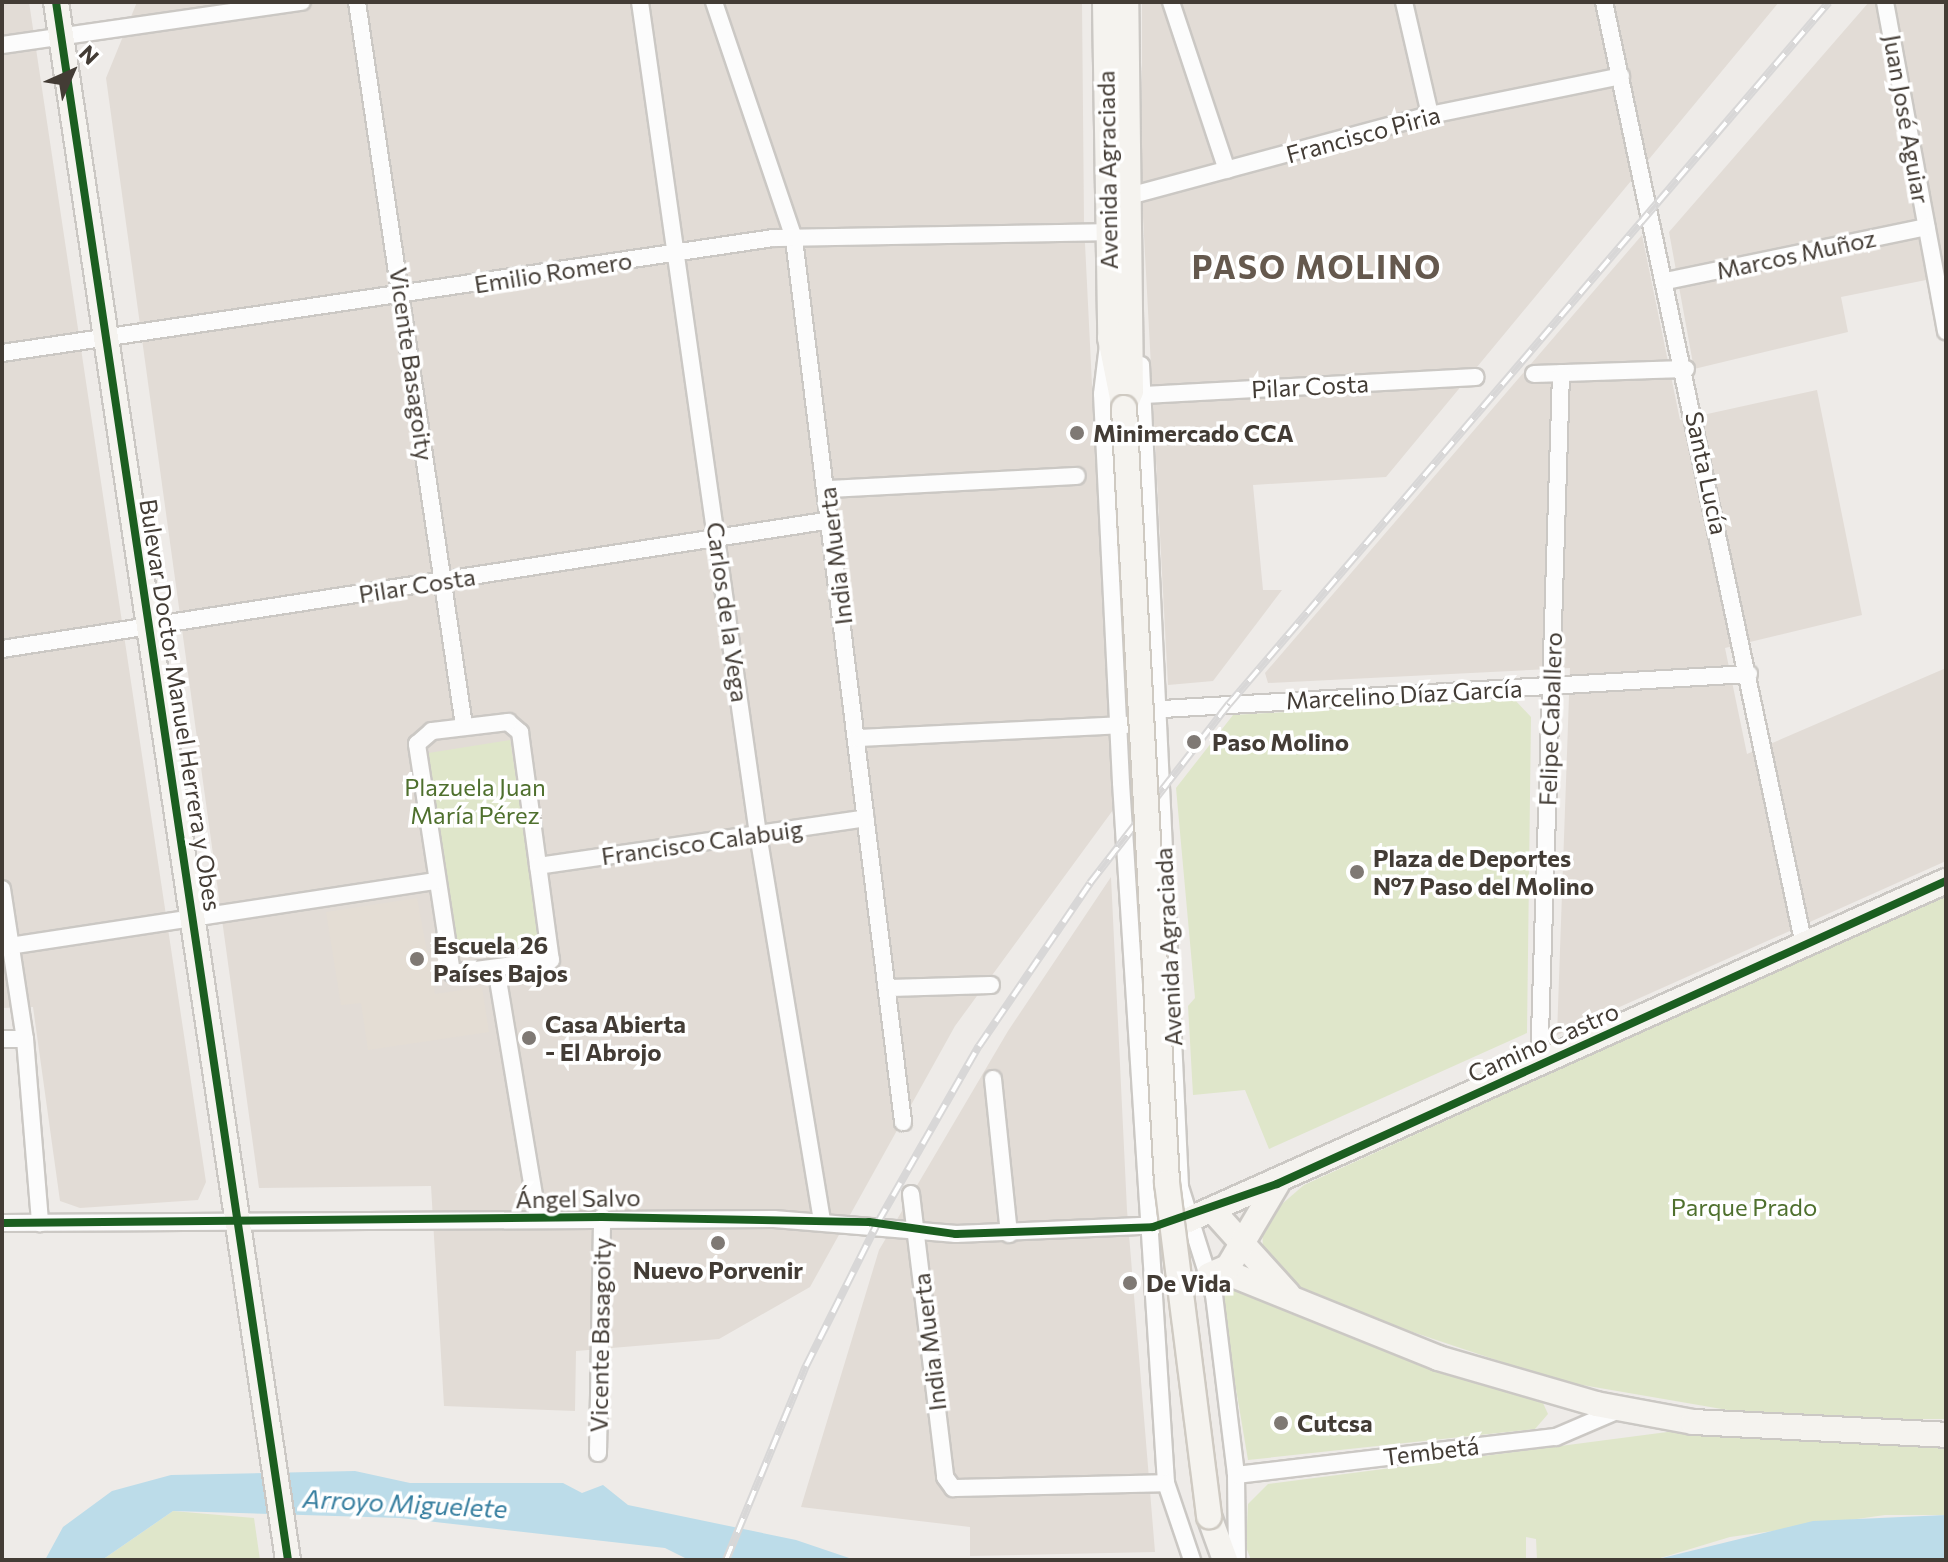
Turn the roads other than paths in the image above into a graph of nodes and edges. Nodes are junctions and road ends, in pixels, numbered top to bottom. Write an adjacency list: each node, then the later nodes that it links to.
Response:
1 (56, 2): 12 (street, Bulevar Doctor Manuel Herrera y Obes)
2 (302, 2): 12 (street)
3 (357, 2): 23 (street, Vicente Basagoity)
4 (640, 2): 21 (street, Carlos de la Vega)
5 (714, 2): 20 (street, India Muerta)
6 (1105, 2): 17 (street, Avenida Agraciada)
7 (1126, 2): 17 (street, Avenida Agraciada)
8 (1171, 2): 16 (street)
9 (1404, 2): 15 (street)
10 (1604, 2): 14 (street, Santa Lucía)
11 (1885, 2): 18 (street, Juan José Aguiar)
12 (61, 36): 13 (street); 26 (street, Bulevar Doctor Manuel Herrera y Obes)
13 (2, 45)
14 (1621, 76): 15 (street, Francisco Piria); 22 (street, Santa Lucía)
15 (1430, 115): 16 (street, Francisco Piria)
16 (1227, 170): 17 (street, Francisco Piria)
17 (1117, 200): 19 (street, Avenida Agraciada); 25 (street, Avenida Agraciada)
18 (1926, 227): 22 (street, Marcos Muñoz); 24 (street, Juan José Aguiar)
19 (1108, 232): 20 (street, Emilio Romero); 25 (street, Avenida Agraciada)
20 (794, 239): 21 (street, Emilio Romero); 34 (street, India Muerta)
21 (677, 252): 23 (street, Emilio Romero); 36 (street, Carlos de la Vega)
22 (1666, 281): 28 (street, Santa Lucía)
23 (403, 296): 26 (street, Emilio Romero); 37 (street, Vicente Basagoity)
24 (1946, 331)
25 (1120, 333): 32 (street, Avenida Agraciada); 44 (street, Avenida Agraciada)
26 (101, 338): 27 (street, Emilio Romero); 38 (street, Bulevar Doctor Manuel Herrera y Obes)
27 (2, 353)
28 (1686, 369): 29 (street); 40 (street, Santa Lucía)
29 (1561, 373): 30 (street); 41 (street, Felipe Caballero)
30 (1534, 374)
31 (1476, 377): 32 (street, Pilar Costa)
32 (1134, 401): 42 (street, Avenida Agraciada); 85 (street, Avenida Agraciada, bridge)
33 (1077, 476): 34 (street)
34 (828, 489): 35 (street, India Muerta)
35 (831, 520): 36 (street, Pilar Costa); 45 (street, India Muerta)
36 (718, 537): 37 (street, Pilar Costa); 47 (street, Carlos de la Vega)
37 (440, 581): 38 (street, Pilar Costa); 43 (street, Vicente Basagoity)
38 (151, 628): 39 (street, Pilar Costa); 52 (street, Bulevar Doctor Manuel Herrera y Obes)
39 (2, 649)
40 (1749, 674): 41 (street, Marcelino Díaz García); 53 (street, Santa Lucía)
41 (1552, 686): 42 (street, Marcelino Díaz García); 60 (street, Felipe Caballero)
42 (1154, 709): 44 (street, Marcelino Díaz García); 68 (street, Avenida Agraciada)
43 (464, 726): 48 (street); 49 (street)
44 (1119, 726): 45 (street, Marcelino Díaz García); 73 (street, Avenida Agraciada)
45 (857, 738): 46 (street, India Muerta)
46 (866, 818): 47 (street, Francisco Calabuig); 57 (street, India Muerta)
47 (758, 834): 48 (street, Francisco Calabuig); 70 (street, Carlos de la Vega)
48 (538, 866): 55 (street)
49 (436, 881): 52 (street); 55 (street)
50 (1946, 881): 53 (street, Camino Castro)
51 (2, 889): 54 (street)
52 (194, 917): 54 (street); 69 (street, Bulevar Doctor Manuel Herrera y Obes)
53 (1804, 945): 60 (street, Camino Castro)
54 (10, 946): 59 (street)
55 (496, 968): 67 (street)
56 (991, 985): 57 (street)
57 (890, 988): 62 (street, India Muerta)
58 (2, 1039): 59 (street)
59 (25, 1039): 72 (street)
60 (1539, 1066): 63 (street, Camino Castro)
61 (993, 1079): 75 (street)
62 (903, 1122)
63 (1277, 1184): 65 (street, Camino Castro); 76 (street)
64 (911, 1194): 74 (street, India Muerta)
65 (1213, 1211): 68 (street, Camino Castro); 76 (street)
66 (602, 1217): 67 (street, Ángel Salvo); 70 (street, Ángel Salvo); 82 (street, Vicente Basagoity)
67 (538, 1219): 69 (street, Ángel Salvo)
68 (1188, 1220): 73 (street, Camino Castro); 77 (street, Avenida Agraciada)
69 (239, 1221): 72 (street, Ángel Salvo); 86 (street, Bulevar Doctor Manuel Herrera y Obes)
70 (822, 1221): 74 (street, Ángel Salvo)
71 (2, 1223): 72 (street, Ángel Salvo)
72 (40, 1223)
73 (1153, 1227): 75 (street, Ángel Salvo); 78 (street, Avenida Agraciada)
74 (916, 1232): 75 (street, Ángel Salvo); 84 (street, India Muerta)
75 (1009, 1234)
76 (1241, 1243): 77 (street); 79 (street)
77 (1216, 1273): 78 (street); 79 (street); 83 (street, Avenida Agraciada)
78 (1158, 1279): 84 (street, Avenida Agraciada)
79 (1292, 1298): 80 (street)
80 (1621, 1409): 81 (street); 83 (street, Tembetá)
81 (1946, 1435)
82 (598, 1453)
83 (1236, 1475): 90 (street, Avenida Agraciada)
84 (1166, 1483): 87 (street, Avenida Agraciada)
85 (1209, 1516): 88 (street, Avenida Agraciada); 89 (street, Avenida Agraciada)
86 (288, 1560)
87 (1192, 1560)
88 (1207, 1560)
89 (1225, 1560)
90 (1237, 1560)

